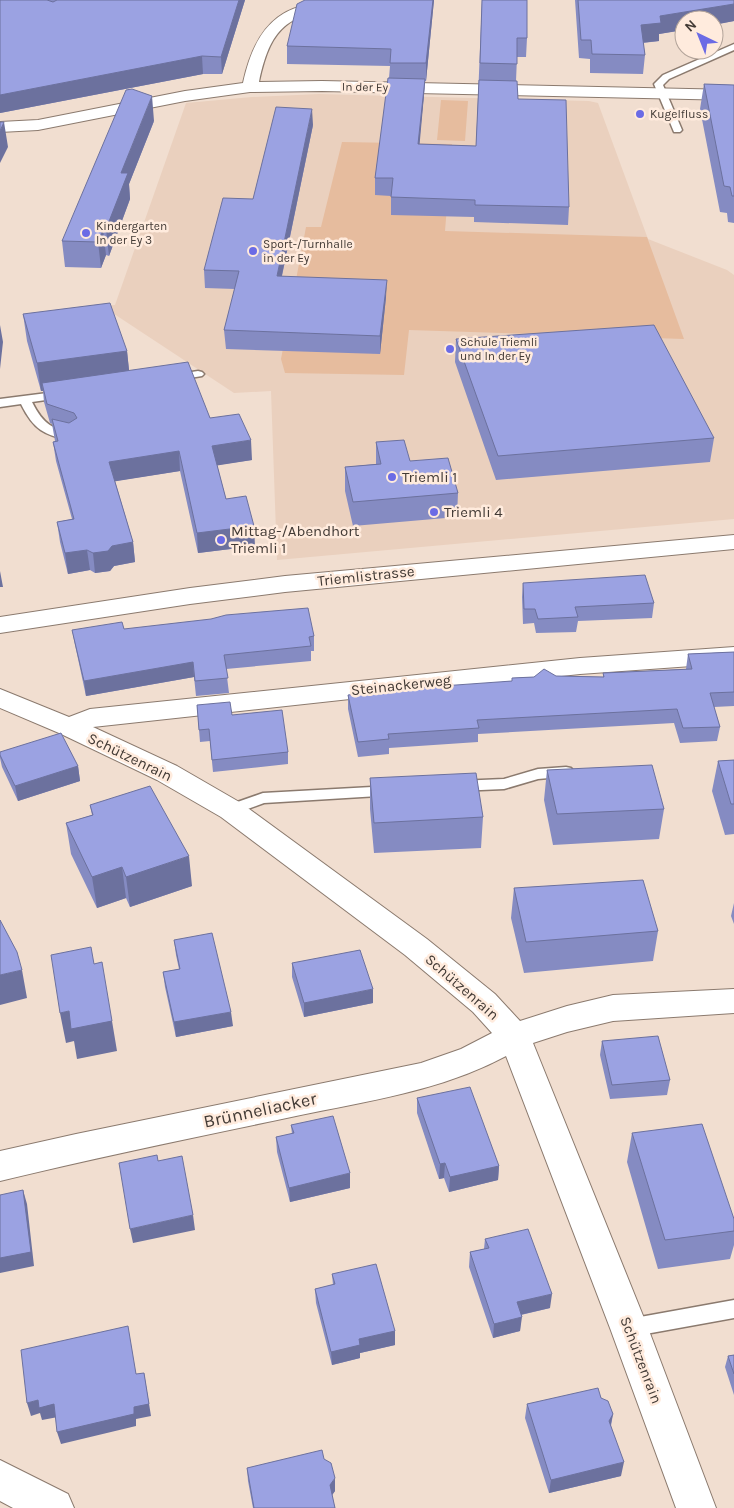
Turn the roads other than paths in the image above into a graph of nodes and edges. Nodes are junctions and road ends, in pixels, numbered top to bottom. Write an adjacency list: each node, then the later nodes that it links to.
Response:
1 (342, 0): 3 (street)
2 (734, 47): 4 (lane)
3 (250, 88): 4 (street, In der Ey); 6 (street, In der Ey)
4 (662, 94): 5 (street, In der Ey); 7 (lane)
5 (734, 95)
6 (0, 127)
7 (677, 130)
8 (198, 374): 9 (lane)
9 (159, 380)
10 (73, 393): 11 (lane)
11 (25, 400): 12 (lane); 13 (lane)
12 (0, 403)
13 (72, 437)
14 (734, 542): 15 (street, Triemlistrasse)
15 (0, 625)
16 (734, 655): 18 (street, Steinackerweg)
17 (0, 698): 18 (street, Schützenrain)
18 (69, 727): 22 (street, Schützenrain)
19 (584, 771): 20 (lane)
20 (446, 787)
21 (408, 790): 22 (lane)
22 (231, 810): 24 (street, Schützenrain)
23 (734, 1001): 24 (street, Brünneliacker)
24 (514, 1036): 25 (street, Brünneliacker); 27 (street, Schützenrain)
25 (0, 1166)
26 (734, 1309): 27 (lane)
27 (629, 1328): 30 (street, Schützenrain)
28 (0, 1480): 29 (street)
29 (54, 1508)
30 (696, 1508)

